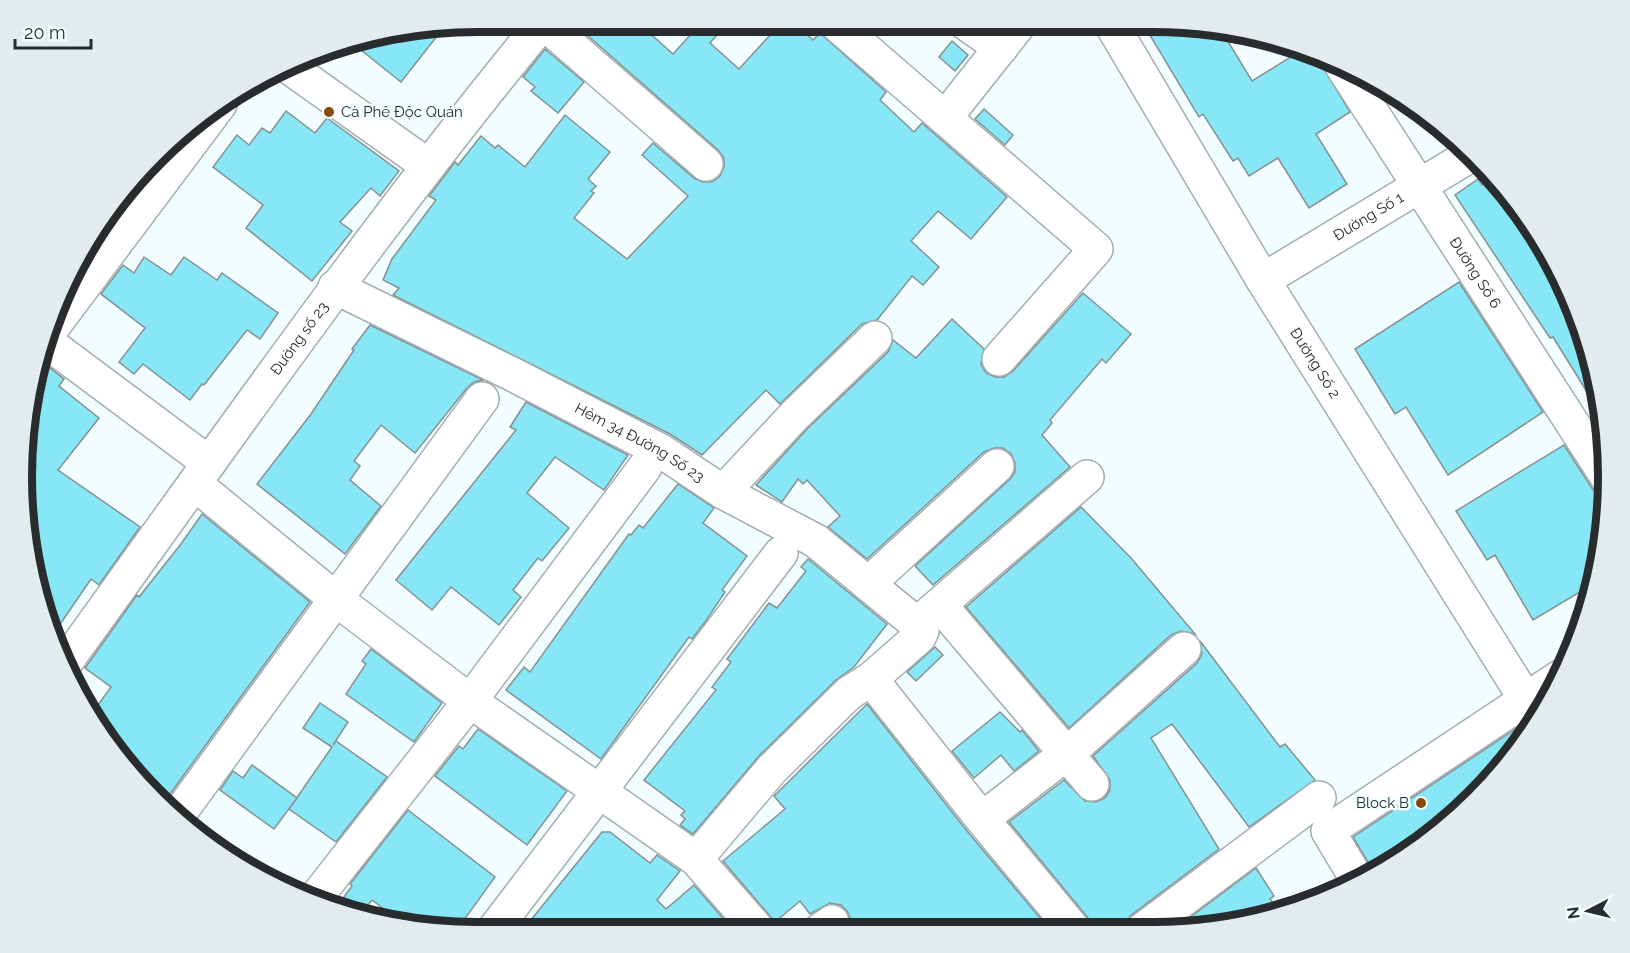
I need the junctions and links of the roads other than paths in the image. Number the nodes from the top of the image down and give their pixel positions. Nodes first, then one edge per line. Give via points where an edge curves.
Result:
1 (529, 32) edge
2 (545, 32) edge
3 (847, 32) edge
4 (978, 32) edge
5 (1013, 32) edge
6 (1116, 32) edge
7 (1001, 48) junction
8 (294, 71) edge
9 (1349, 76) edge
10 (945, 118) junction
11 (195, 132) edge
12 (1465, 159) edge
13 (706, 164) dead end
14 (427, 165) junction
15 (1420, 188) junction
16 (140, 194) edge
17 (1263, 280) junction
18 (335, 287) junction
19 (63, 311) edge
20 (876, 338) dead end
21 (51, 346) edge
22 (999, 359) dead end
23 (482, 399) dead end
24 (1598, 463) edge
25 (645, 466) dead end
26 (997, 466) dead end
27 (202, 473) junction
28 (1087, 477) dead end
29 (723, 492) junction
30 (781, 554) dead end
31 (868, 584) junction
32 (337, 600) junction
33 (926, 620) junction
34 (1184, 649) dead end
35 (70, 657) edge
36 (871, 679) junction
37 (470, 701) junction
38 (1532, 709) edge
39 (1065, 754) junction
40 (1092, 784) dead end
41 (600, 792) junction
42 (1319, 798) dead end
43 (182, 810) edge
44 (982, 819) junction
45 (696, 859) junction
46 (1354, 874) edge
47 (319, 893) edge
48 (500, 922) edge
49 (751, 922) edge
50 (1068, 922) edge
51 (1153, 922) edge

1 - 14 street, Đường số 23
2 - 13 street
3 - 10 street
4 - 7 street
5 - 7 street
6 - 17 street, Đường Số 2
7 - 10 street
8 - 14 street
9 - 15 street, Đường Số 6
10 - 22 street via 1096,249
11 - 16 street
12 - 15 street, Đường Số 1
14 - 18 street, Đường số 23
15 - 17 street, Đường Số 1
15 - 24 street, Đường Số 6
16 - 19 street
17 - 38 street, Đường Số 2
18 - 27 street, Đường số 23
18 - 29 street, Hẻm 34 Đường Số 23 via 650,446
20 - 29 street via 795,415
21 - 27 street
23 - 32 street
25 - 37 street
26 - 31 street
27 - 32 street
27 - 35 street, Đường số 23
28 - 33 street
29 - 31 street, Hẻm 34 Đường Số 23 via 816,541
30 - 41 street
31 - 33 street, Hẻm 34 Đường Số 23
32 - 37 street
32 - 43 street
33 - 36 street via 920,637
33 - 39 street, Hẻm 34 Đường Số 23
34 - 39 street
36 - 44 street
36 - 45 street via 849,693 772,769
37 - 41 street
37 - 47 street
38 - 46 street via 1328,831
39 - 40 street, Hẻm 34 Đường Số 23
39 - 44 street
41 - 45 street
41 - 48 street
42 - 51 street
44 - 50 street
45 - 49 street

